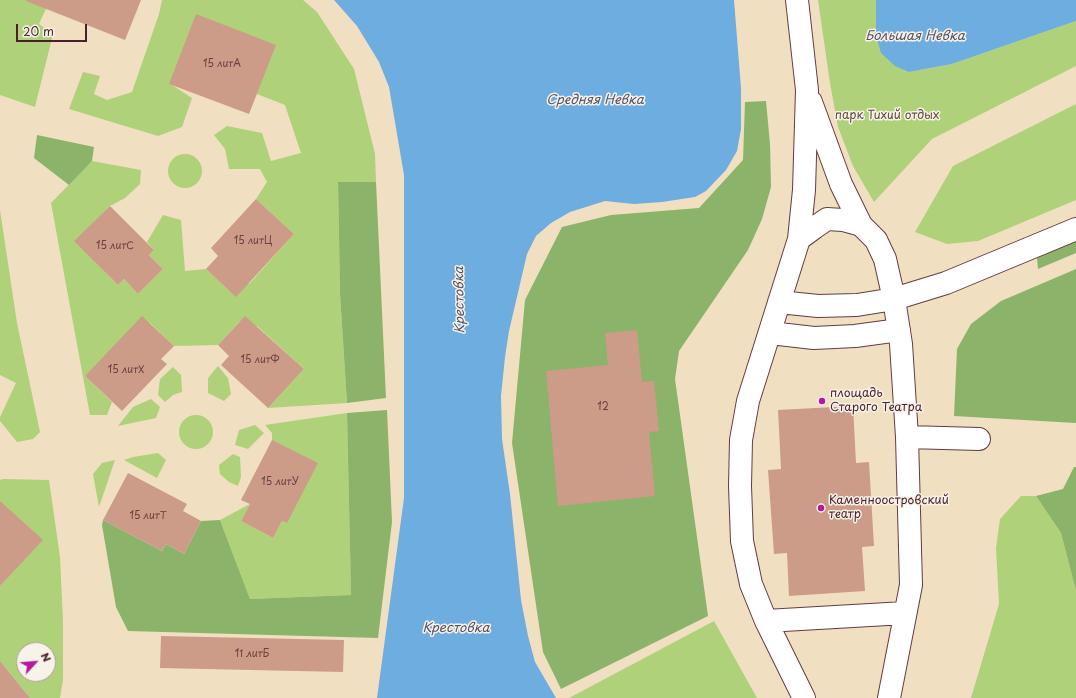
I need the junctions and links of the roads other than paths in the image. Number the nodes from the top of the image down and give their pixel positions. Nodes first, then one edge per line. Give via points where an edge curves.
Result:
1 (797, 0) edge
2 (807, 90) junction
3 (861, 225) junction
4 (1076, 229) edge
5 (799, 239) junction
6 (894, 299) junction
7 (779, 302) junction
8 (899, 330) junction
9 (770, 332) junction
10 (907, 437) junction
11 (979, 439) dead end
12 (905, 613) junction
13 (766, 621) junction
14 (804, 698) edge
15 (889, 698) edge

1 - 2 street
2 - 3 street via 841,184
2 - 5 street via 804,190
3 - 5 street via 827,219
3 - 6 street via 876,240 885,259
4 - 6 street via 946,283
5 - 7 street
6 - 7 street via 857,305 818,306
6 - 8 street
7 - 9 street
8 - 9 street via 814,338
8 - 10 street
9 - 13 street via 748,401 741,440 740,486 744,548 751,584
10 - 11 street
10 - 12 street via 911,585
12 - 13 street
12 - 15 street
13 - 14 street

